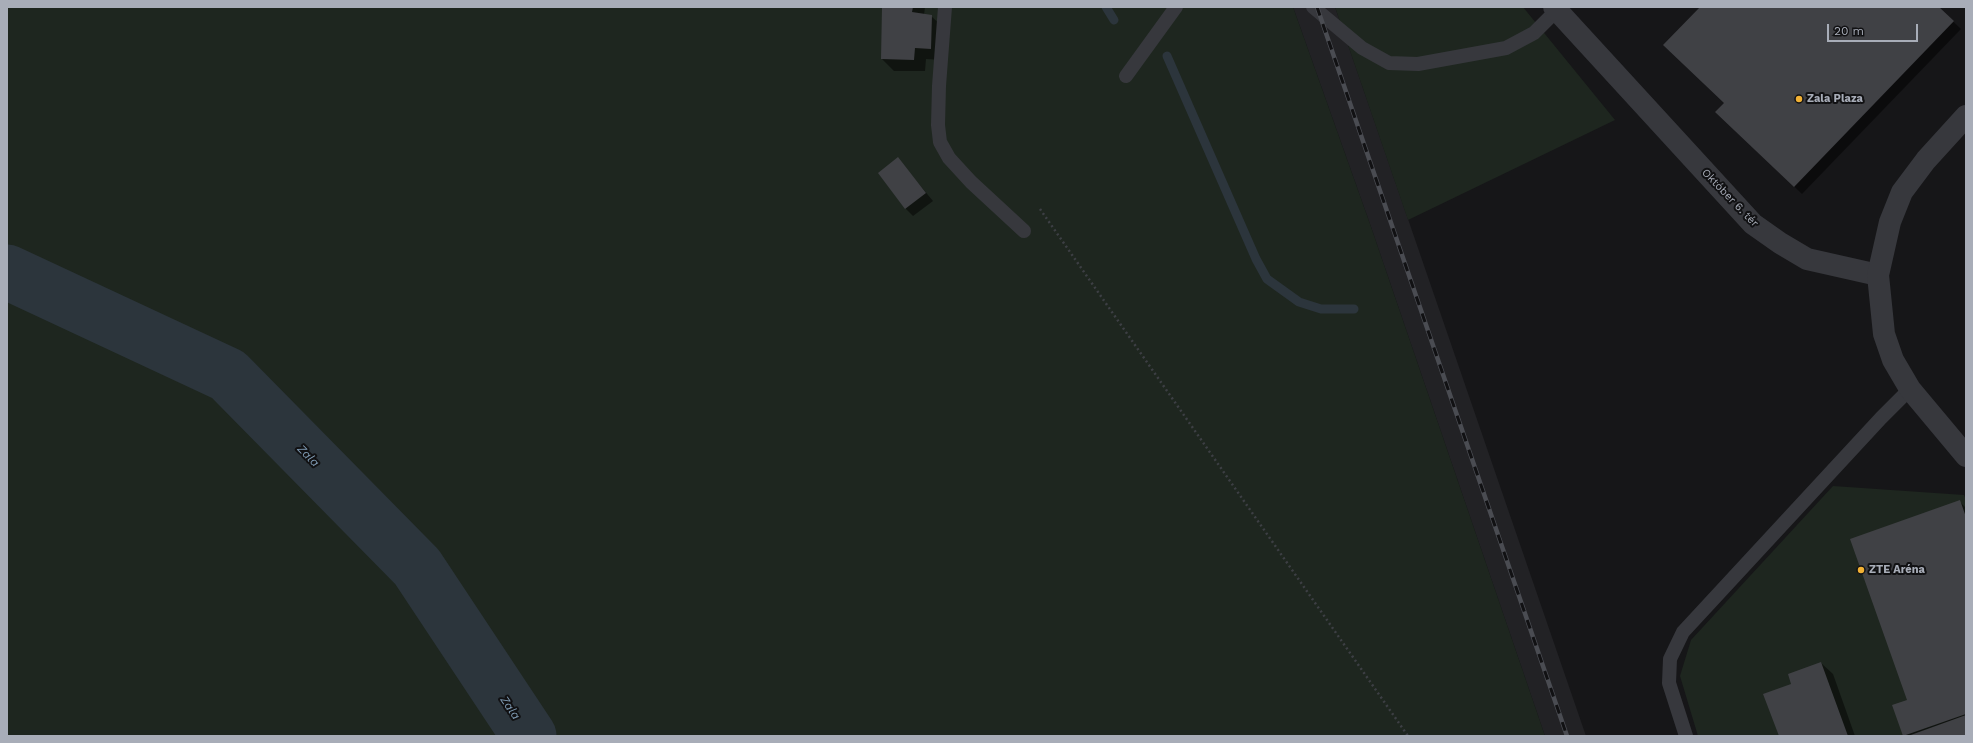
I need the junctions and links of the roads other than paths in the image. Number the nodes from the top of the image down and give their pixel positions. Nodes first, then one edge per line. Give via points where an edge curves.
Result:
1 (946, 7) edge
2 (1176, 7) edge
3 (1313, 7) edge
4 (1556, 9) edge
5 (1126, 76) dead end
6 (1966, 116) edge
7 (1024, 231) dead end
8 (1878, 275) junction
9 (1910, 389) junction
10 (1966, 456) edge
11 (1686, 736) edge

1 - 7 lane via 939,86 940,142 949,158
2 - 5 lane
3 - 4 lane via 1362,48 1390,63 1418,64 1506,48 1534,33
4 - 8 street, Október 6. tér via 1752,224 1780,244 1806,258
6 - 8 street via 1926,160 1902,192 1890,222
8 - 9 street via 1884,334 1893,360
9 - 10 street
9 - 11 lane via 1683,632 1670,659 1669,683

